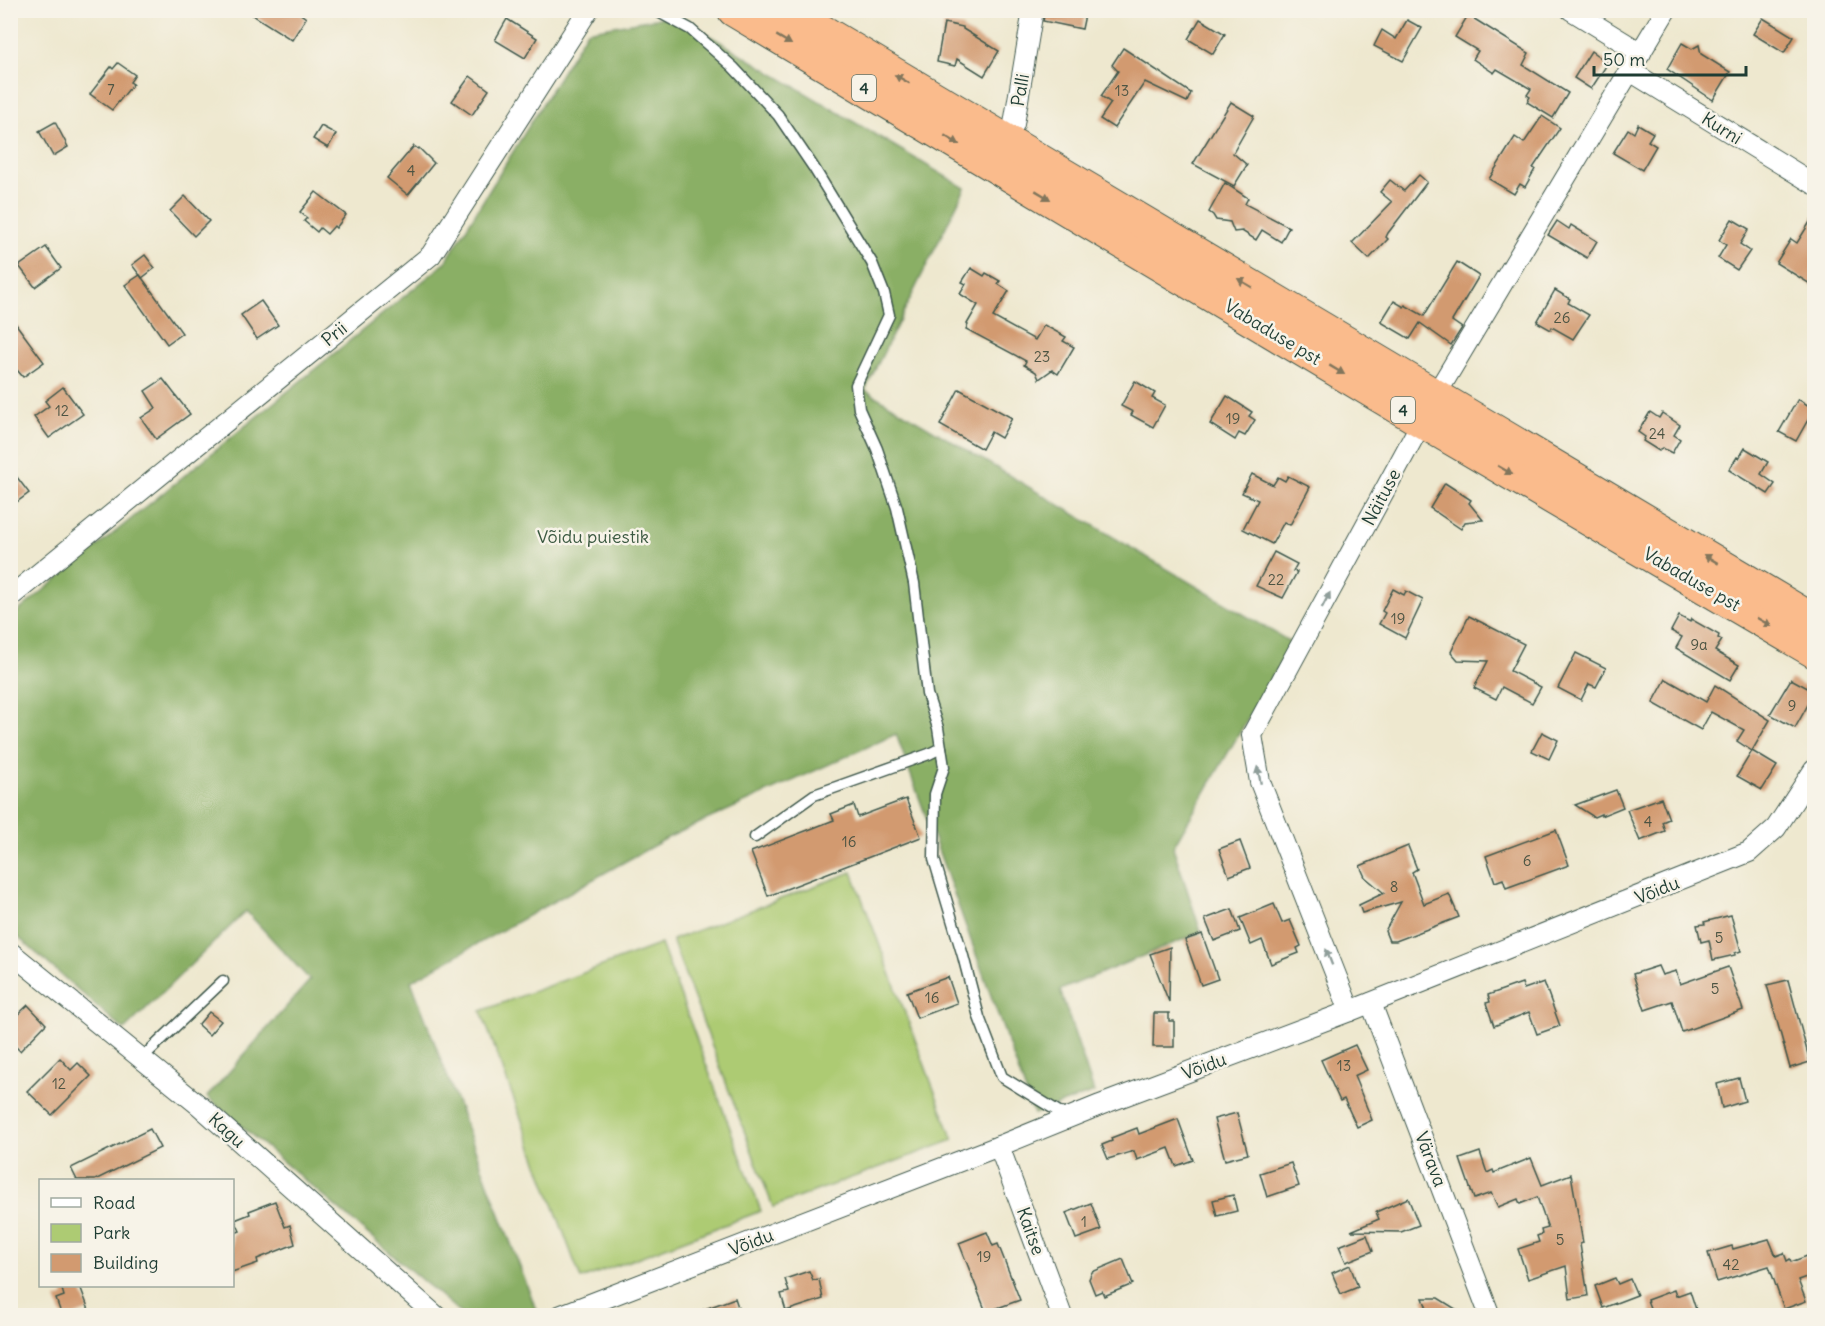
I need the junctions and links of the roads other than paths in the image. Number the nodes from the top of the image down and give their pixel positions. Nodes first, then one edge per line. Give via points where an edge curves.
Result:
1 (588, 10) edge
2 (655, 10) edge
3 (734, 10) edge
4 (786, 10) edge
5 (1033, 10) edge
6 (1571, 10) edge
7 (1666, 10) edge
8 (1641, 52) junction
9 (1630, 71) junction
10 (1000, 152) junction
11 (1815, 184) edge
12 (1429, 408) junction
13 (10, 597) edge
14 (1815, 621) edge
15 (1815, 651) edge
16 (941, 748) junction
17 (1815, 770) edge
18 (755, 837) dead end
19 (11, 954) edge
20 (222, 981) dead end
21 (1371, 1003) junction
22 (1350, 1011) junction
23 (142, 1058) junction
24 (1069, 1118) junction
25 (999, 1146) junction
26 (436, 1316) edge
27 (559, 1316) edge
28 (1062, 1316) edge
29 (1490, 1316) edge

1 - 13 street, Prii via 431,255
2 - 16 lane via 690,28 778,116 872,263 884,293 889,315 856,385 859,409 897,508 914,583 927,694
3 -> 10 highway, Vabaduse pst / 4
10 -> 4 highway, Vabaduse pst / 4
5 - 10 street, Palli via 1014,124
6 - 8 street
7 - 8 street, Näituse
8 - 9 street, Näituse
9 - 11 street, Kurni
9 - 12 street, Näituse
10 - 12 highway, Vabaduse pst / 4 via 1045,165
14 -> 12 highway, Vabaduse pst / 4
12 -> 15 highway, Vabaduse pst / 4
22 -> 12 street, Näituse via 1260,782 1252,735
16 - 18 lane via 814,795
16 - 24 lane via 944,767 935,794 934,859 979,1017 1002,1077
17 - 21 street, Võidu via 1776,828 1749,852
19 - 23 street, Kagu
20 - 23 lane
21 - 22 street, Võidu
21 - 29 street, Värava
22 - 24 street, Võidu
23 - 26 street, Kagu
24 - 25 street, Võidu
25 - 27 street, Võidu
25 - 28 street, Kaitse

